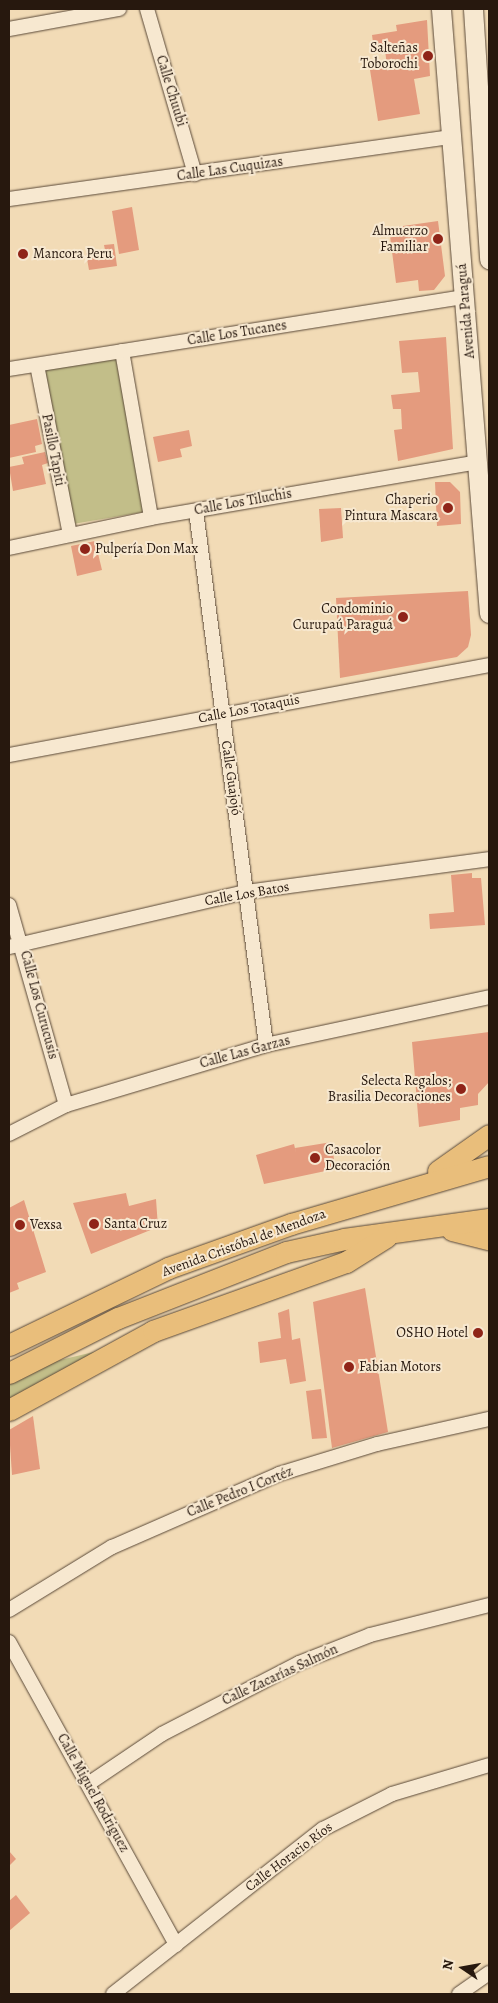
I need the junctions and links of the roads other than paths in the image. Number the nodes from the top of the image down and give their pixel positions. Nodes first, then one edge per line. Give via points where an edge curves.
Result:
1 (119, 9) edge
2 (146, 9) edge
3 (441, 9) edge
4 (474, 9) edge
5 (9, 29) edge
6 (452, 137) junction
7 (196, 174) junction
8 (9, 200) edge
9 (489, 257) edge
10 (465, 297) junction
11 (122, 351) junction
12 (36, 365) junction
13 (9, 369) edge
14 (478, 462) junction
15 (196, 511) junction
16 (151, 518) junction
17 (70, 535) junction
18 (9, 548) edge
19 (489, 613) edge
20 (489, 665) edge
21 (222, 714) junction
22 (9, 755) edge
23 (489, 859) edge
24 (246, 892) junction
25 (9, 905) edge
26 (15, 944) edge
27 (489, 997) edge
28 (266, 1045) junction
29 (66, 1105) junction
30 (9, 1134) edge
31 (489, 1136) edge
32 (489, 1166) edge
33 (402, 1190) junction
34 (489, 1219) edge
35 (445, 1228) junction
36 (388, 1236) junction
37 (489, 1239) edge
38 (153, 1331) junction
39 (9, 1345) edge
40 (62, 1345) junction
41 (9, 1373) edge
42 (9, 1410) edge
43 (489, 1419) edge
44 (489, 1605) edge
45 (9, 1610) edge
46 (9, 1642) edge
47 (489, 1765) edge
48 (88, 1784) junction
49 (176, 1945) junction
50 (489, 1973) edge
51 (113, 1994) edge
52 (459, 1994) edge

1 - 5 street
2 - 7 street, Calle Chuubi
3 - 6 main road, Avenida Paraguá
4 - 9 main road, Avenida Paraguá
6 - 7 street, Calle Las Cuquizas
6 - 10 main road, Avenida Paraguá
7 - 8 street, Calle Las Cuquizas
10 - 11 street, Calle Los Tucanes
10 - 14 main road, Avenida Paraguá
11 - 12 street, Calle Los Tucanes
11 - 16 street
12 - 13 street, Calle Los Tucanes
12 - 17 street, Pasillo Tapiti
14 - 15 street, Calle Los Tiluchis
14 - 19 main road, Avenida Paraguá
15 - 16 street, Calle Los Tiluchis
15 - 21 street, Calle Guajojó
16 - 17 street, Calle Los Tiluchis
17 - 18 street, Calle Los Tiluchis
20 - 21 street, Calle Los Totaquis
21 - 22 street, Calle Los Totaquis
21 - 24 street, Calle Guajojó
23 - 24 street, Calle Los Batos
24 - 26 street, Calle Los Batos
24 - 28 street, Calle Guajojó
25 - 26 street, Calle Los Curucusis
26 - 29 street, Calle Los Curucusis
27 - 28 street, Calle Las Garzas
28 - 29 street, Calle Las Garzas
29 - 30 street, Calle Las Garzas
31 - 33 main road via 459,1160
32 - 33 main road, Avenida Cristóbal de Mendoza
33 - 39 main road, Avenida Cristóbal de Mendoza via 168,1268
34 - 35 main road, Avenida Cristóbal de Mendoza
35 - 36 main road, Avenida Cristóbal de Mendoza
35 - 37 main road
36 - 38 main road, Avenida Cristóbal de Mendoza via 338,1265
36 - 40 main road, Avenida Cristóbal de Mendoza via 344,1239 286,1252 118,1318
38 - 40 main road
38 - 42 main road, Avenida Cristóbal de Mendoza
40 - 41 main road, Avenida Cristóbal de Mendoza
43 - 45 street, Calle Pedro I Cortéz via 377,1444 279,1474 112,1547
44 - 48 street, Calle Zacarías Salmón via 370,1635 299,1663 162,1734
46 - 48 street, Calle Miguel Rodriguez
47 - 49 street, Calle Horacio Ríos via 392,1794 339,1819
48 - 49 street, Calle Miguel Rodriguez
49 - 51 street, Calle Horacio Ríos
50 - 52 street

